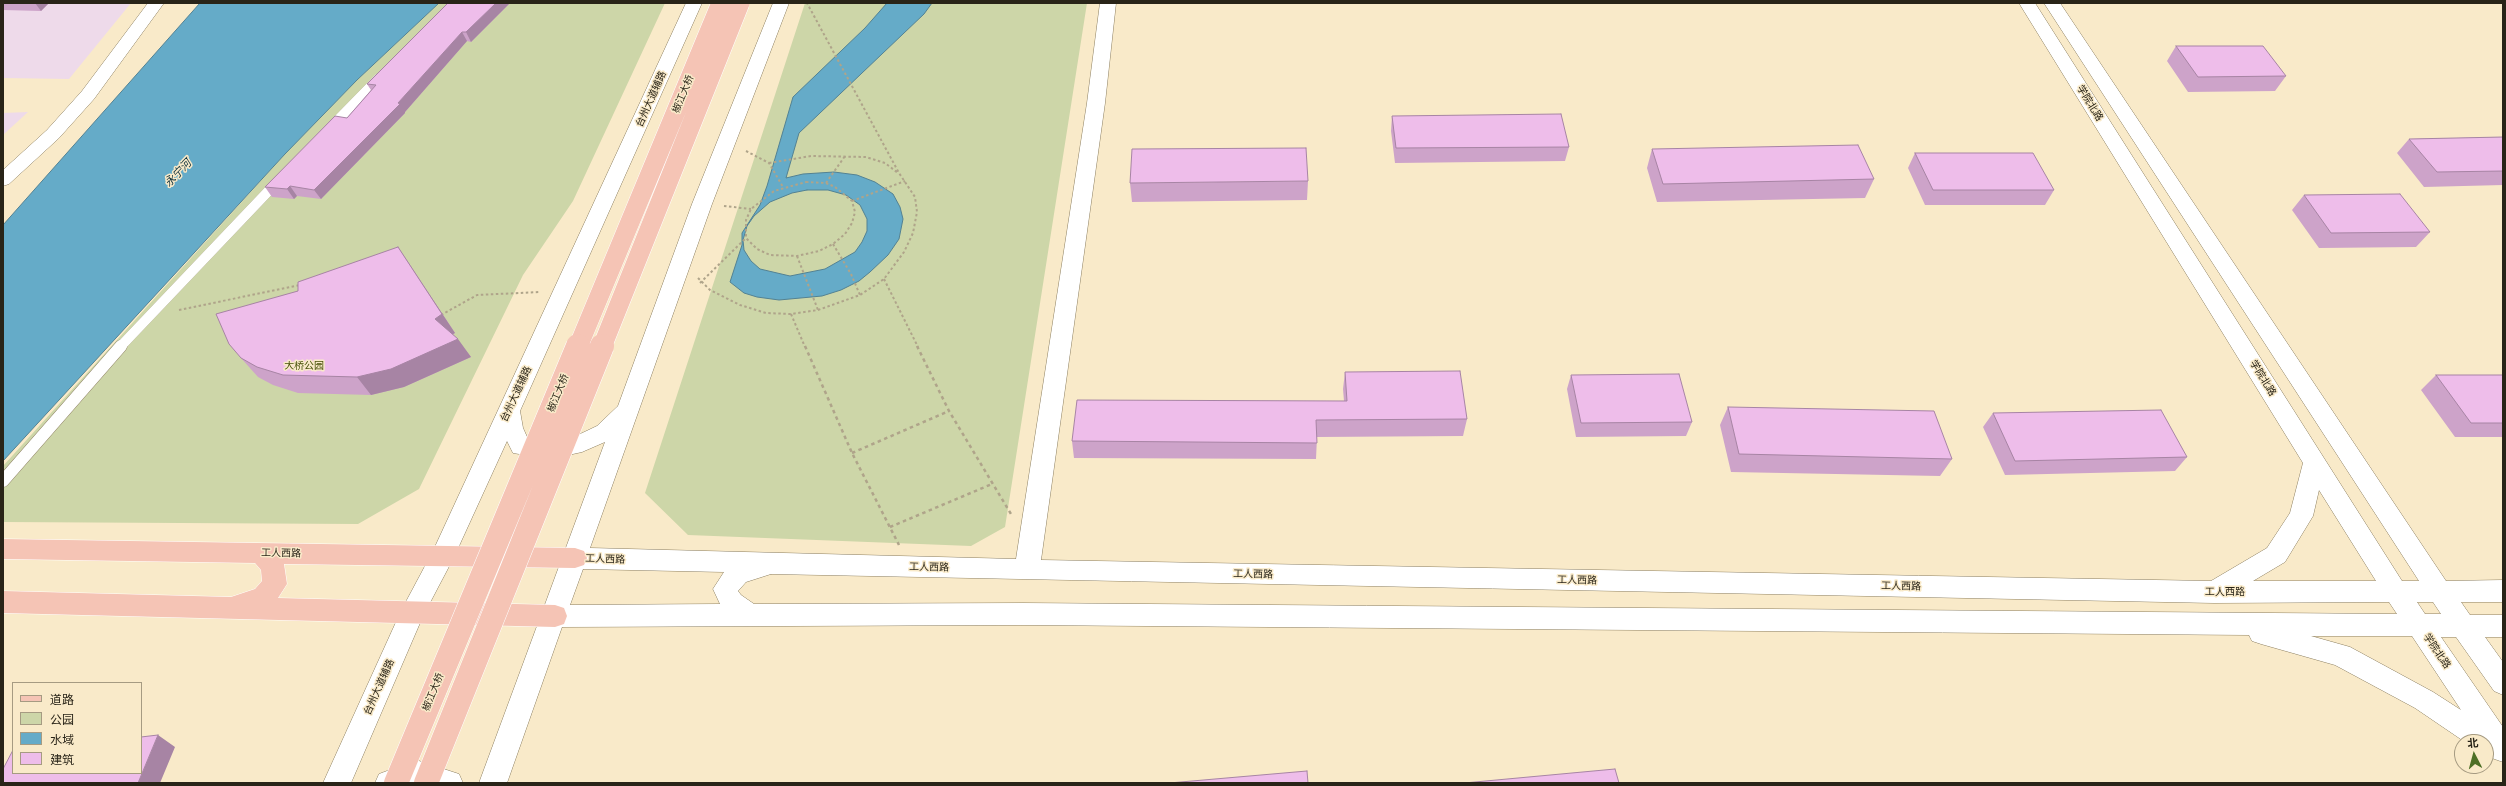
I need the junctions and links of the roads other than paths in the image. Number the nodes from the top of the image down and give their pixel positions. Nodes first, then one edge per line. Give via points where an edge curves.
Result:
1 (156, 3) edge
2 (721, 3) edge
3 (740, 3) edge
4 (1108, 3) edge
5 (2027, 3) edge
6 (2052, 3) edge
7 (694, 4) edge
8 (780, 5) edge
9 (386, 70) edge
10 (326, 132) edge
11 (287, 172) edge
12 (3, 180) edge
13 (509, 409) junction
14 (627, 409) junction
15 (2316, 461) junction
16 (3, 481) edge
17 (3, 549) edge
18 (260, 552) junction
19 (442, 557) junction
20 (575, 558) junction
21 (769, 563) junction
22 (1027, 570) junction
23 (2439, 591) junction
24 (2503, 591) edge
25 (2214, 592) junction
26 (2396, 592) junction
27 (3, 602) edge
28 (232, 608) junction
29 (413, 611) junction
30 (750, 615) junction
31 (555, 616) junction
32 (2232, 625) junction
33 (2420, 626) junction
34 (2462, 626) junction
35 (2503, 626) edge
36 (2503, 683) edge
37 (2503, 750) edge
38 (337, 783) edge
39 (388, 783) edge
40 (396, 783) edge
41 (426, 783) edge
42 (450, 783) edge
43 (493, 783) edge

1 - 12 street via 88,95 53,134
2 - 40 main road, 椒江大桥, bridge
3 - 41 main road, 椒江大桥, bridge
4 - 22 main road via 1096,103
5 - 15 main road, 学院北路
6 - 23 main road
7 - 13 main road, 台州大道辅路
8 - 14 main road via 726,140
9 - 10 lane
11 - 16 lane via 145,318
13 - 14 main road via 512,428 521,447 550,450 582,443 605,432
13 - 19 main road, 台州大道辅路
14 - 20 main road
15 - 25 main road via 2301,516 2276,555
15 - 26 main road, 学院北路
17 - 18 main road, 工人西路
18 - 19 main road, 工人西路
18 - 28 main road via 273,566 275,584 263,597
19 - 20 main road, 工人西路
19 - 29 main road, 台州大道辅路
20 - 21 main road, 工人西路
20 - 31 main road
21 - 22 main road, 工人西路
21 - 30 main road via 738,574 725,589 732,603
22 - 25 main road, 工人西路
23 - 24 main road, 工人西路
23 - 26 main road, 工人西路
23 - 34 main road
25 - 26 main road, 工人西路
26 - 33 main road, 学院北路
27 - 28 main road
28 - 29 main road
29 - 31 main road
29 - 38 main road, 台州大道辅路
30 - 31 main road
30 - 32 main road via 1038,614
31 - 43 main road
32 - 33 main road
32 - 37 main road via 2341,655 2424,700
33 - 34 main road
33 - 37 main road, 学院北路
34 - 35 main road
34 - 36 main road
39 - 42 main road via 416,773

